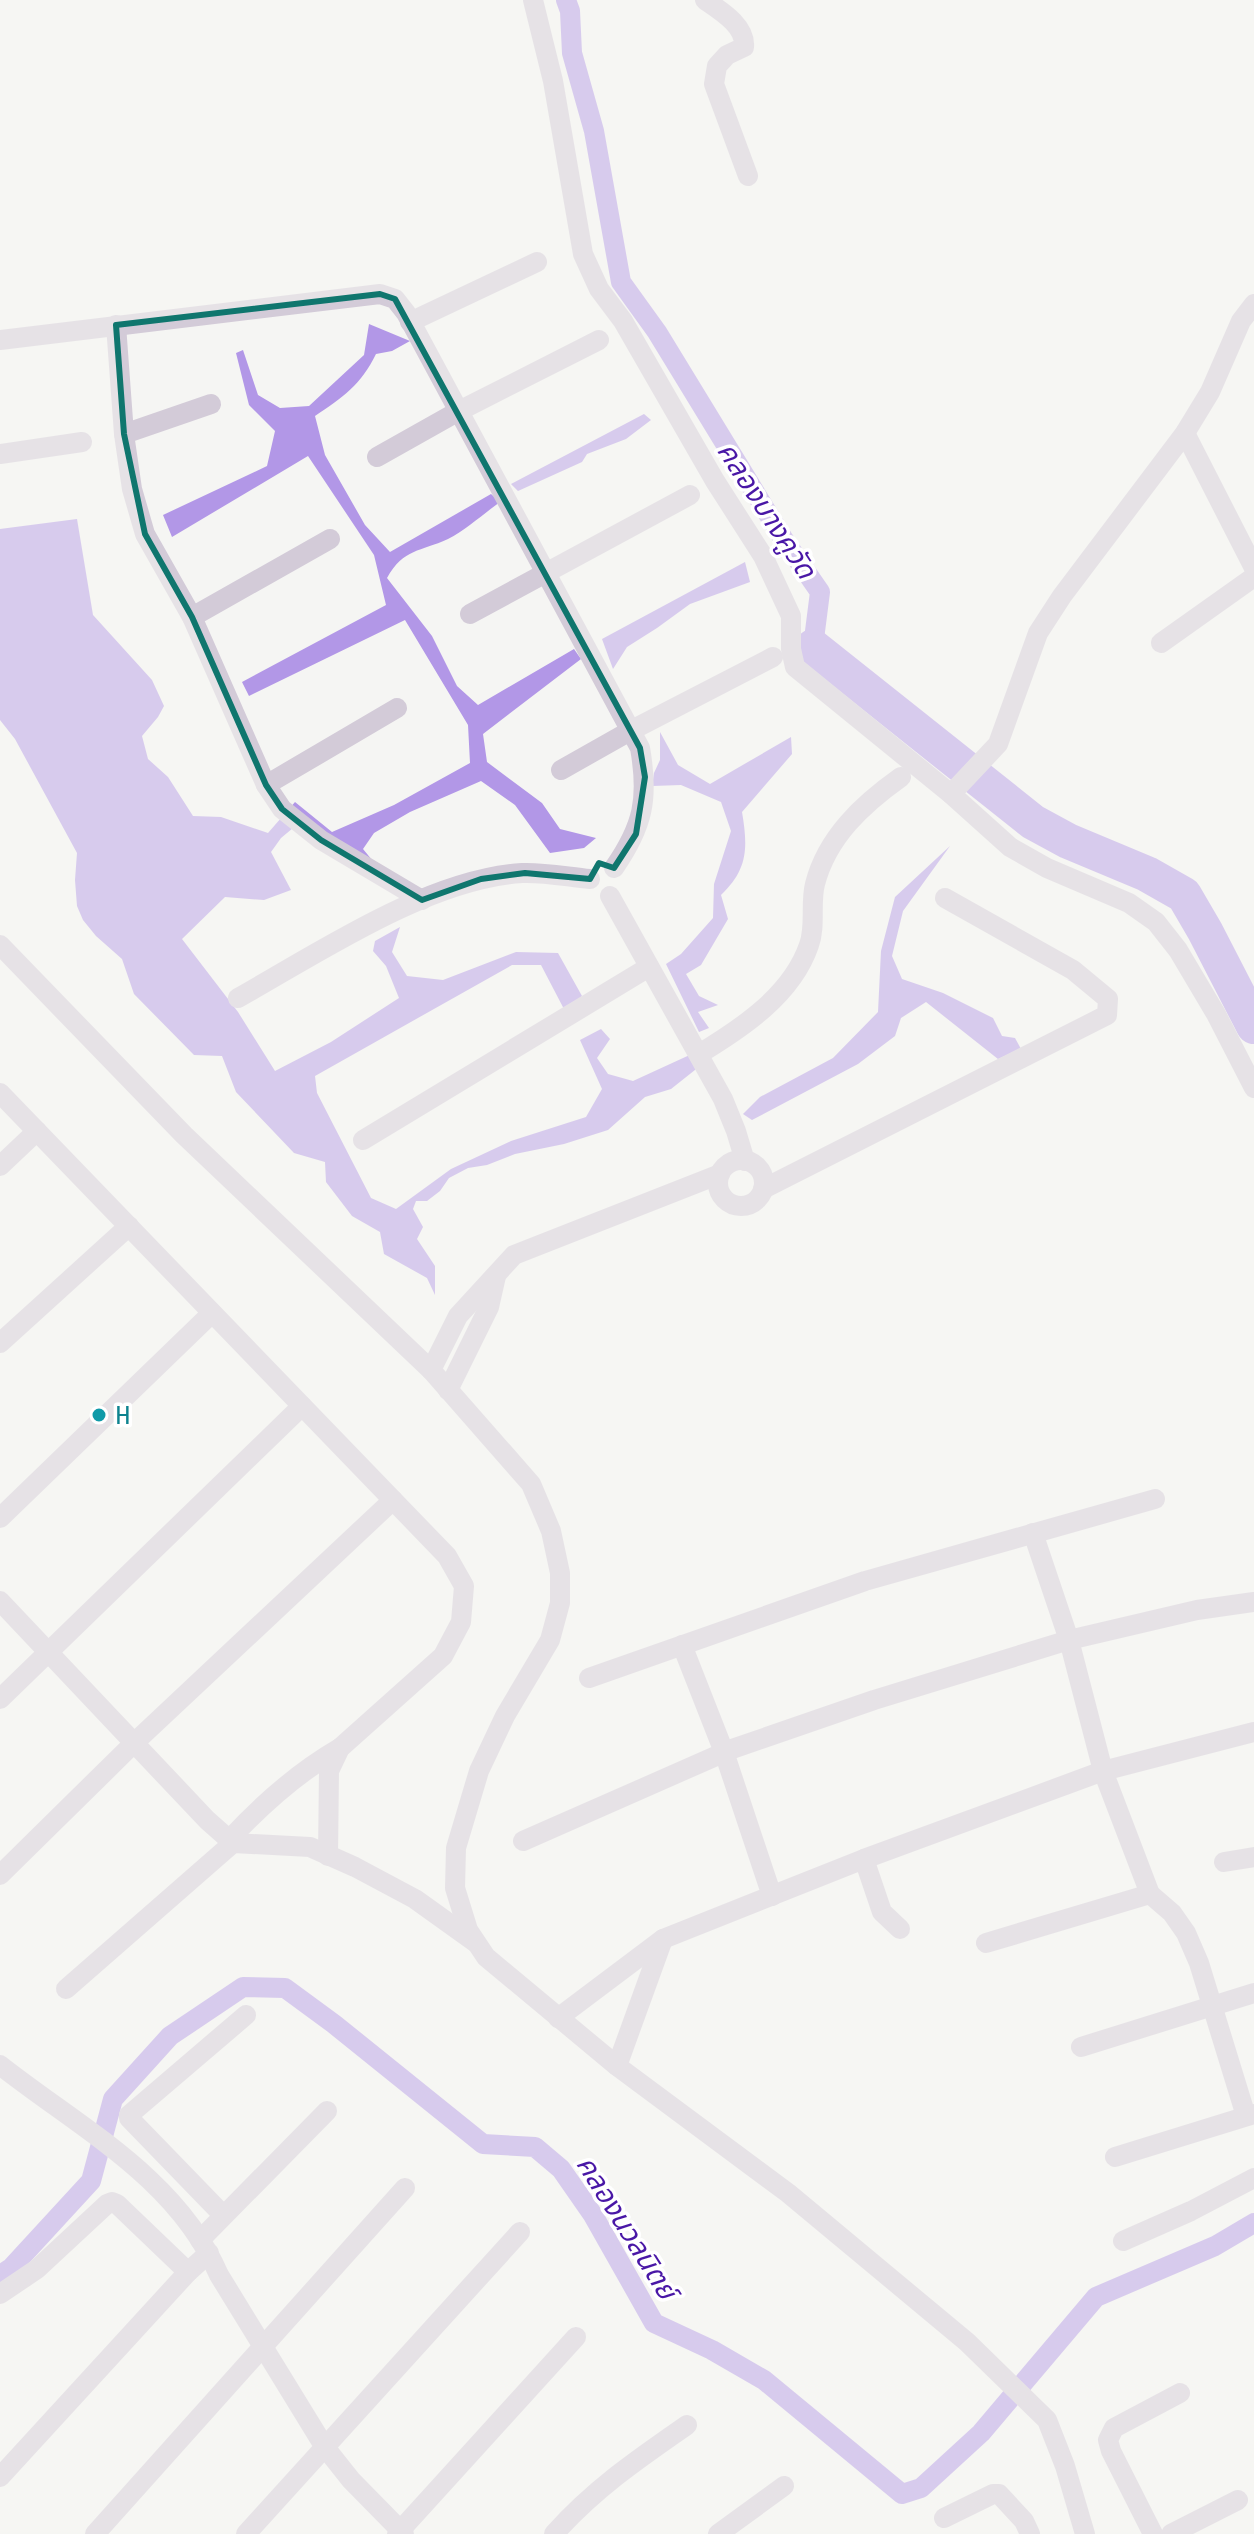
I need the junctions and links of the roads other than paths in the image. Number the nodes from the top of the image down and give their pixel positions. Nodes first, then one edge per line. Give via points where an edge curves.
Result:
1 (533, 0) edge
2 (705, 0) edge
3 (748, 176) dead end
4 (537, 262) dead end
5 (1254, 304) edge
6 (410, 322) junction
7 (116, 325) junction
8 (0, 340) edge
9 (599, 340) dead end
10 (211, 404) dead end
11 (457, 412) junction
12 (1185, 433) junction
13 (124, 434) junction
14 (82, 442) dead end
15 (0, 454) edge
16 (377, 457) dead end
17 (690, 495) dead end
18 (330, 539) dead end
19 (1254, 568) edge
20 (547, 572) junction
21 (1254, 577) edge
22 (470, 614) dead end
23 (192, 617) junction
24 (1161, 643) dead end
25 (773, 657) dead end
26 (397, 708) dead end
27 (630, 731) junction
28 (561, 770) dead end
29 (901, 777) dead end
30 (266, 785) junction
31 (956, 789) junction
32 (614, 868) junction
33 (590, 879) junction
34 (610, 896) junction
35 (945, 898) dead end
36 (422, 900) junction
37 (0, 945) edge
38 (649, 967) junction
39 (238, 998) dead end
40 (711, 1047) junction
41 (1254, 1088) edge
42 (0, 1093) edge
43 (37, 1131) junction
44 (363, 1140) dead end
45 (745, 1161) junction
46 (0, 1166) edge
47 (720, 1174) junction
48 (763, 1189) junction
49 (129, 1226) junction
50 (496, 1276) junction
51 (212, 1313) junction
52 (0, 1343) edge
53 (431, 1370) junction
54 (448, 1390) junction
55 (302, 1406) junction
56 (1155, 1499) dead end
57 (393, 1500) junction
58 (0, 1518) edge
59 (1033, 1533) junction
60 (0, 1601) edge
61 (1254, 1602) edge
62 (1069, 1640) junction
63 (682, 1645) junction
64 (48, 1651) junction
65 (589, 1678) dead end
66 (0, 1699) edge
67 (1254, 1732) edge
68 (134, 1743) junction
69 (340, 1748) junction
70 (724, 1752) junction
71 (1103, 1771) junction
72 (231, 1841) junction
73 (523, 1841) dead end
74 (328, 1856) junction
75 (1254, 1857) edge
76 (864, 1859) junction
77 (1224, 1862) dead end
78 (0, 1875) edge
79 (1150, 1894) junction
80 (772, 1896) junction
81 (900, 1929) dead end
82 (663, 1939) junction
83 (986, 1943) dead end
84 (477, 1944) junction
85 (66, 1989) dead end
86 (1254, 1993) edge
87 (1211, 2005) junction
88 (246, 2015) dead end
89 (558, 2018) junction
90 (1081, 2047) dead end
91 (0, 2065) edge
92 (617, 2066) junction
93 (327, 2111) dead end
94 (1250, 2115) edge
95 (1115, 2157) dead end
96 (1254, 2178) edge
97 (405, 2188) dead end
98 (223, 2215) junction
99 (520, 2232) dead end
100 (1123, 2241) dead end
101 (204, 2246) junction
102 (188, 2272) junction
103 (0, 2294) edge
104 (576, 2337) dead end
105 (263, 2348) junction
106 (1180, 2393) dead end
107 (687, 2425) dead end
108 (324, 2446) junction
109 (0, 2477) edge
110 (784, 2486) dead end
111 (1238, 2500) dead end
112 (944, 2518) dead end
113 (401, 2533) edge
114 (95, 2534) edge
115 (246, 2534) edge
116 (554, 2534) edge
117 (718, 2534) edge
118 (1030, 2534) edge
119 (1085, 2534) edge
120 (1153, 2534) edge
121 (1171, 2534) edge

1 - 31 street via 583,254 599,289 763,556 791,616 795,667
2 - 3 street via 737,26 744,39 744,47 717,66 714,84
4 - 6 street
5 - 12 street
6 - 7 street via 401,304 380,294
6 - 11 street
7 - 8 street
7 - 13 street
9 - 11 street
10 - 13 street
11 - 16 street
11 - 20 street
12 - 19 street
12 - 31 street via 1038,633 998,744
13 - 23 street via 145,534
14 - 15 street
17 - 20 street
18 - 23 street
20 - 22 street
20 - 27 street
21 - 24 street
23 - 30 street
25 - 27 street
26 - 30 street
27 - 28 street
27 - 32 street via 640,748 645,777 636,834
29 - 40 street via 869,800 827,852 814,885 810,943 794,975 775,999
30 - 36 street via 282,809 321,840
31 - 41 street via 1010,847 1129,903 1156,922 1216,1014
32 - 33 street via 600,867
32 - 34 street via 620,886
33 - 34 street via 597,894
33 - 36 street via 525,873 481,879
34 - 38 street
35 - 48 street via 1073,970 1108,999 1107,1015
36 - 39 street
37 - 53 street via 184,1135
38 - 40 street
38 - 44 street
40 - 45 street
42 - 43 street
43 - 46 street
43 - 49 street
45 - 47 street via 730,1163
45 - 48 street via 762,1174
47 - 48 street via 719,1189 733,1205 755,1201
47 - 50 street via 514,1255
49 - 51 street
49 - 52 street
50 - 53 street via 458,1316
50 - 54 street via 489,1307
51 - 55 street
51 - 58 street
53 - 54 street
54 - 84 street via 531,1484 551,1531 560,1573 560,1603 550,1640 479,1771 456,1848 455,1888
55 - 57 street
55 - 64 street
56 - 59 street
57 - 68 street
57 - 69 street via 447,1556 464,1586 461,1622 443,1656
59 - 62 street
59 - 63 street via 865,1581
60 - 64 street
61 - 62 street
62 - 70 street
62 - 71 street
63 - 65 street
63 - 70 street
64 - 66 street
64 - 68 street
67 - 71 street
68 - 72 street
68 - 78 street
69 - 72 street via 261,1806
69 - 74 street via 329,1771
70 - 73 street
70 - 80 street
71 - 76 street
71 - 79 street
72 - 74 street via 310,1847
72 - 85 street
74 - 84 street via 415,1899
75 - 77 street
76 - 80 street
76 - 81 street via 882,1912
79 - 83 street
79 - 87 street via 1186,1933
80 - 82 street
82 - 89 street
82 - 92 street
84 - 89 street
86 - 87 street
87 - 90 street
87 - 94 street
88 - 98 street via 129,2115
89 - 92 street
91 - 101 street via 136,2165 167,2195
92 - 119 street via 788,2193 967,2342 1047,2420
93 - 98 street
94 - 95 street
96 - 100 street
97 - 105 street
98 - 101 street
99 - 108 street
101 - 102 street
101 - 105 street
102 - 103 street via 112,2202 37,2269
102 - 109 street
104 - 113 street
105 - 108 street
105 - 114 street
106 - 120 street via 1114,2428 1108,2440
107 - 116 street via 613,2476
108 - 113 street
108 - 115 street
110 - 117 street
111 - 121 street
112 - 118 street via 999,2494

